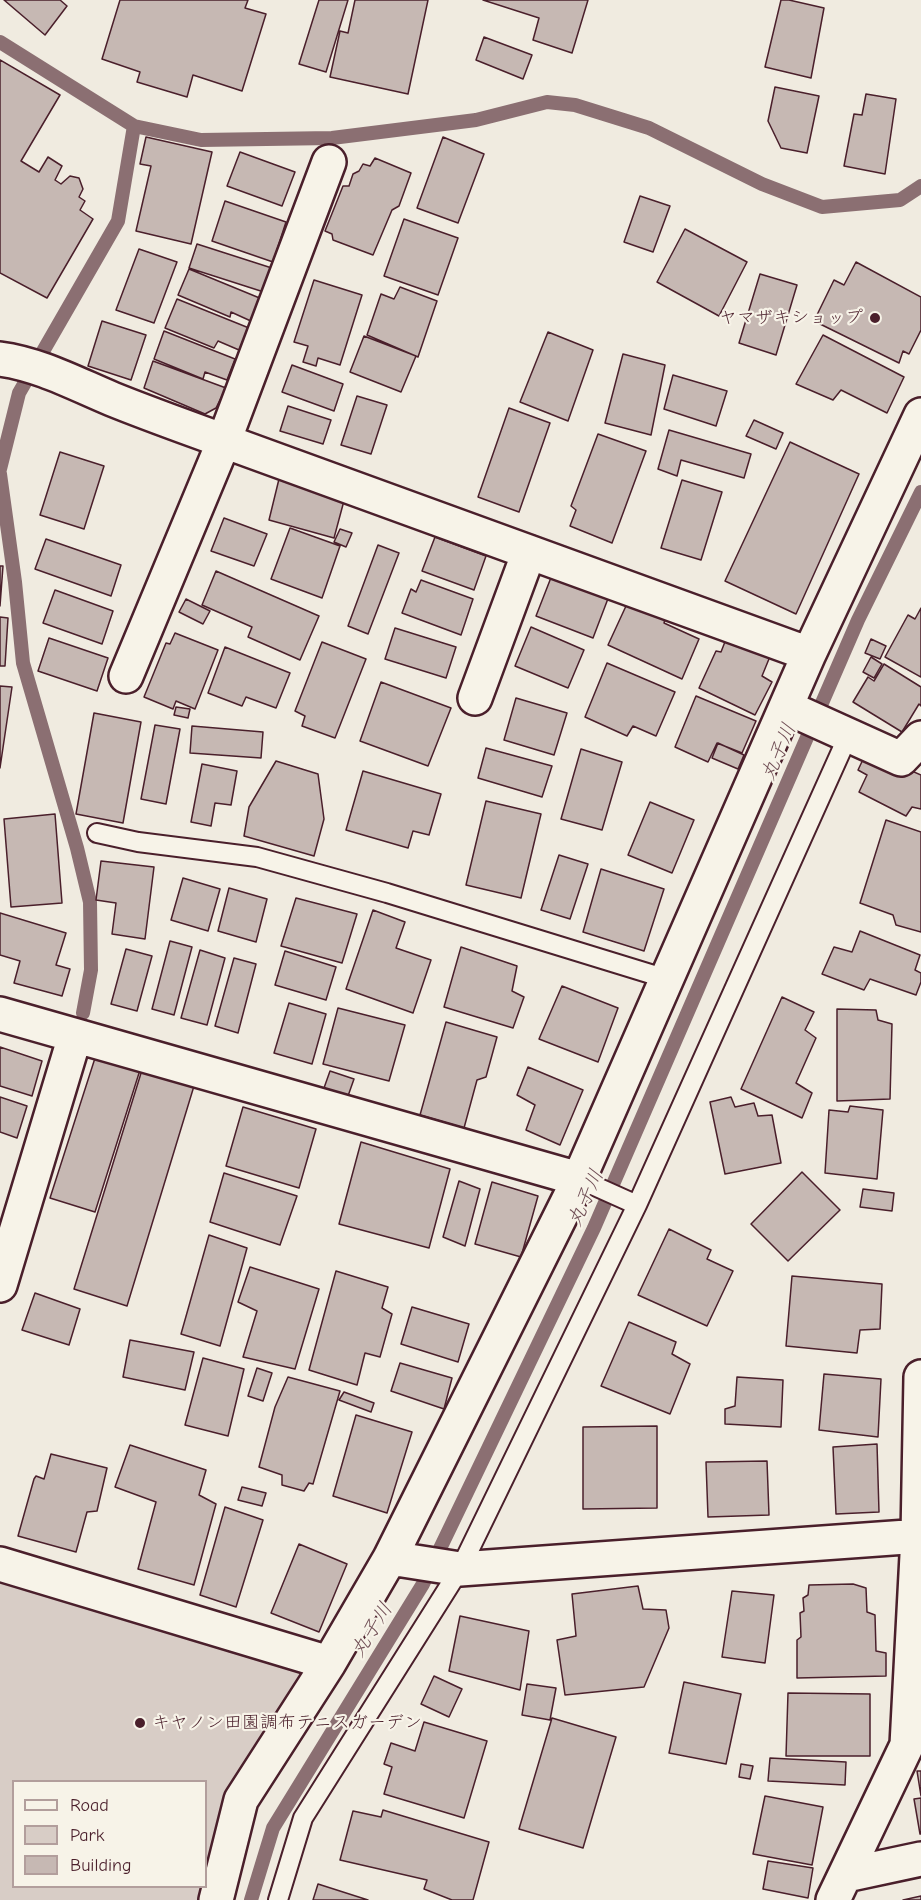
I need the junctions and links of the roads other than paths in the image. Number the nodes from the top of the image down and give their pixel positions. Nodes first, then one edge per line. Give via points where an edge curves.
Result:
1 (329, 162) dead end
2 (6, 360) edge
3 (921, 415) edge
4 (224, 441) junction
5 (529, 552) junction
6 (809, 654) junction
7 (126, 676) dead end
8 (475, 698) dead end
9 (786, 707) junction
10 (843, 733) junction
11 (921, 738) edge
12 (97, 833) dead end
13 (667, 979) junction
14 (0, 1014) edge
15 (75, 1036) junction
16 (585, 1181) junction
17 (633, 1203) junction
18 (0, 1285) edge
19 (921, 1377) edge
20 (919, 1536) edge
21 (396, 1558) junction
22 (0, 1564) edge
23 (455, 1568) junction
24 (329, 1663) junction
25 (921, 1858) edge
26 (840, 1887) edge
27 (216, 1900) edge
28 (278, 1900) edge

1 - 4 street
2 - 4 street
3 - 6 street
4 - 5 street
4 - 7 street
5 - 6 street
5 - 8 street
6 - 9 street
9 - 10 street
9 - 13 street
10 - 11 street via 901,759
10 - 17 lane
12 - 13 lane via 257,857
13 - 16 street
14 - 15 street
15 - 16 street
15 - 18 street
16 - 17 lane
16 - 21 street
17 - 23 lane
19 - 20 street
20 - 23 street
20 - 26 street via 907,1745
21 - 23 street
21 - 24 street
22 - 24 street
23 - 28 lane via 303,1818
24 - 27 street via 241,1800
25 - 26 street

